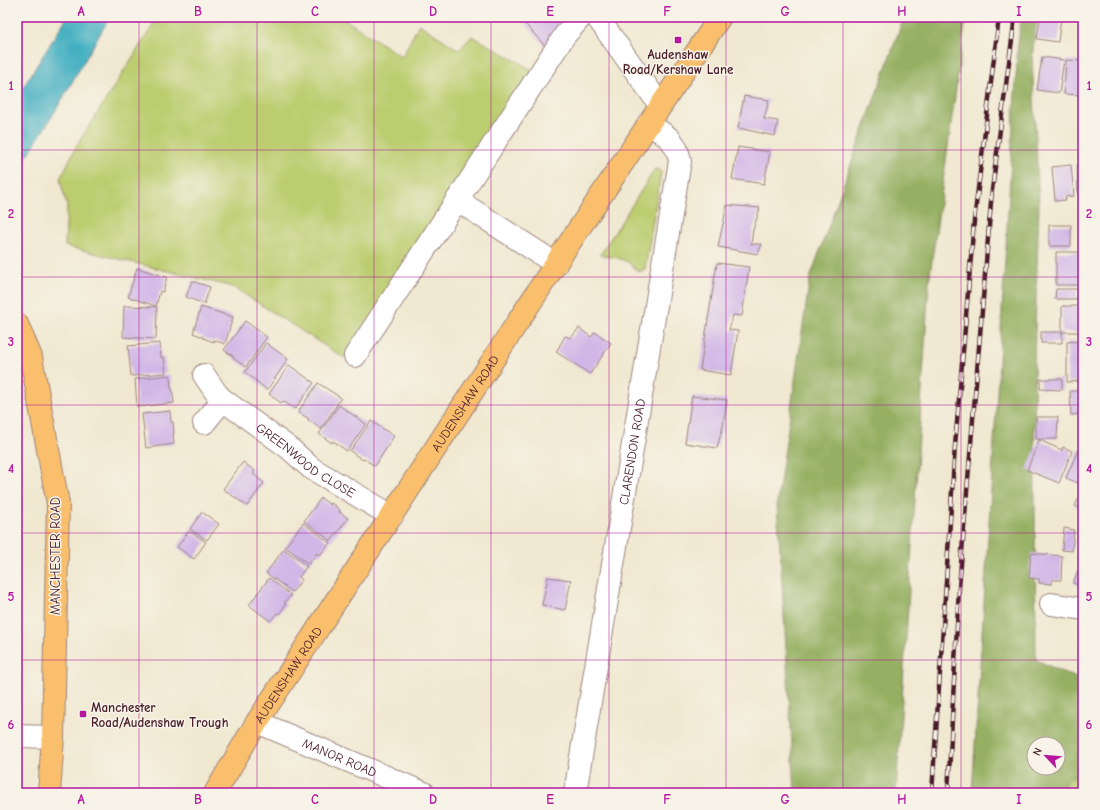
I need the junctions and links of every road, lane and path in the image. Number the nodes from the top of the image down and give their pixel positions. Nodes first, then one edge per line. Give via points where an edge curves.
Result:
1 (581, 17) edge
2 (597, 17) edge
3 (720, 17) edge
4 (660, 105) junction
5 (648, 124) junction
6 (457, 200) junction
7 (556, 264) junction
8 (17, 324) edge
9 (355, 356) dead end
10 (204, 375) dead end
11 (223, 400) junction
12 (204, 423) dead end
13 (392, 516) junction
14 (1051, 604) dead end
15 (1083, 609) edge
16 (257, 722) junction
17 (17, 736) edge
18 (53, 737) junction
19 (49, 793) edge
20 (215, 793) edge
21 (424, 793) edge
22 (575, 793) edge

1 - 6 street via 565,35
2 - 4 street
3 - 4 main road, AUDENSHAW ROAD
4 - 5 main road, AUDENSHAW ROAD
5 - 7 main road, AUDENSHAW ROAD
5 - 22 street, CLARENDON ROAD via 674,143 680,161
6 - 7 street
6 - 9 street
7 - 13 main road, AUDENSHAW ROAD
8 - 18 main road, MANCHESTER ROAD via 31,357 58,504
10 - 11 street, GREENWOOD CLOSE
11 - 12 street
11 - 13 street, GREENWOOD CLOSE via 279,440 311,468
13 - 16 main road, AUDENSHAW ROAD
14 - 15 street
16 - 20 main road, AUDENSHAW ROAD
16 - 21 street, MANOR ROAD
17 - 18 street
18 - 19 main road, MANCHESTER ROAD

